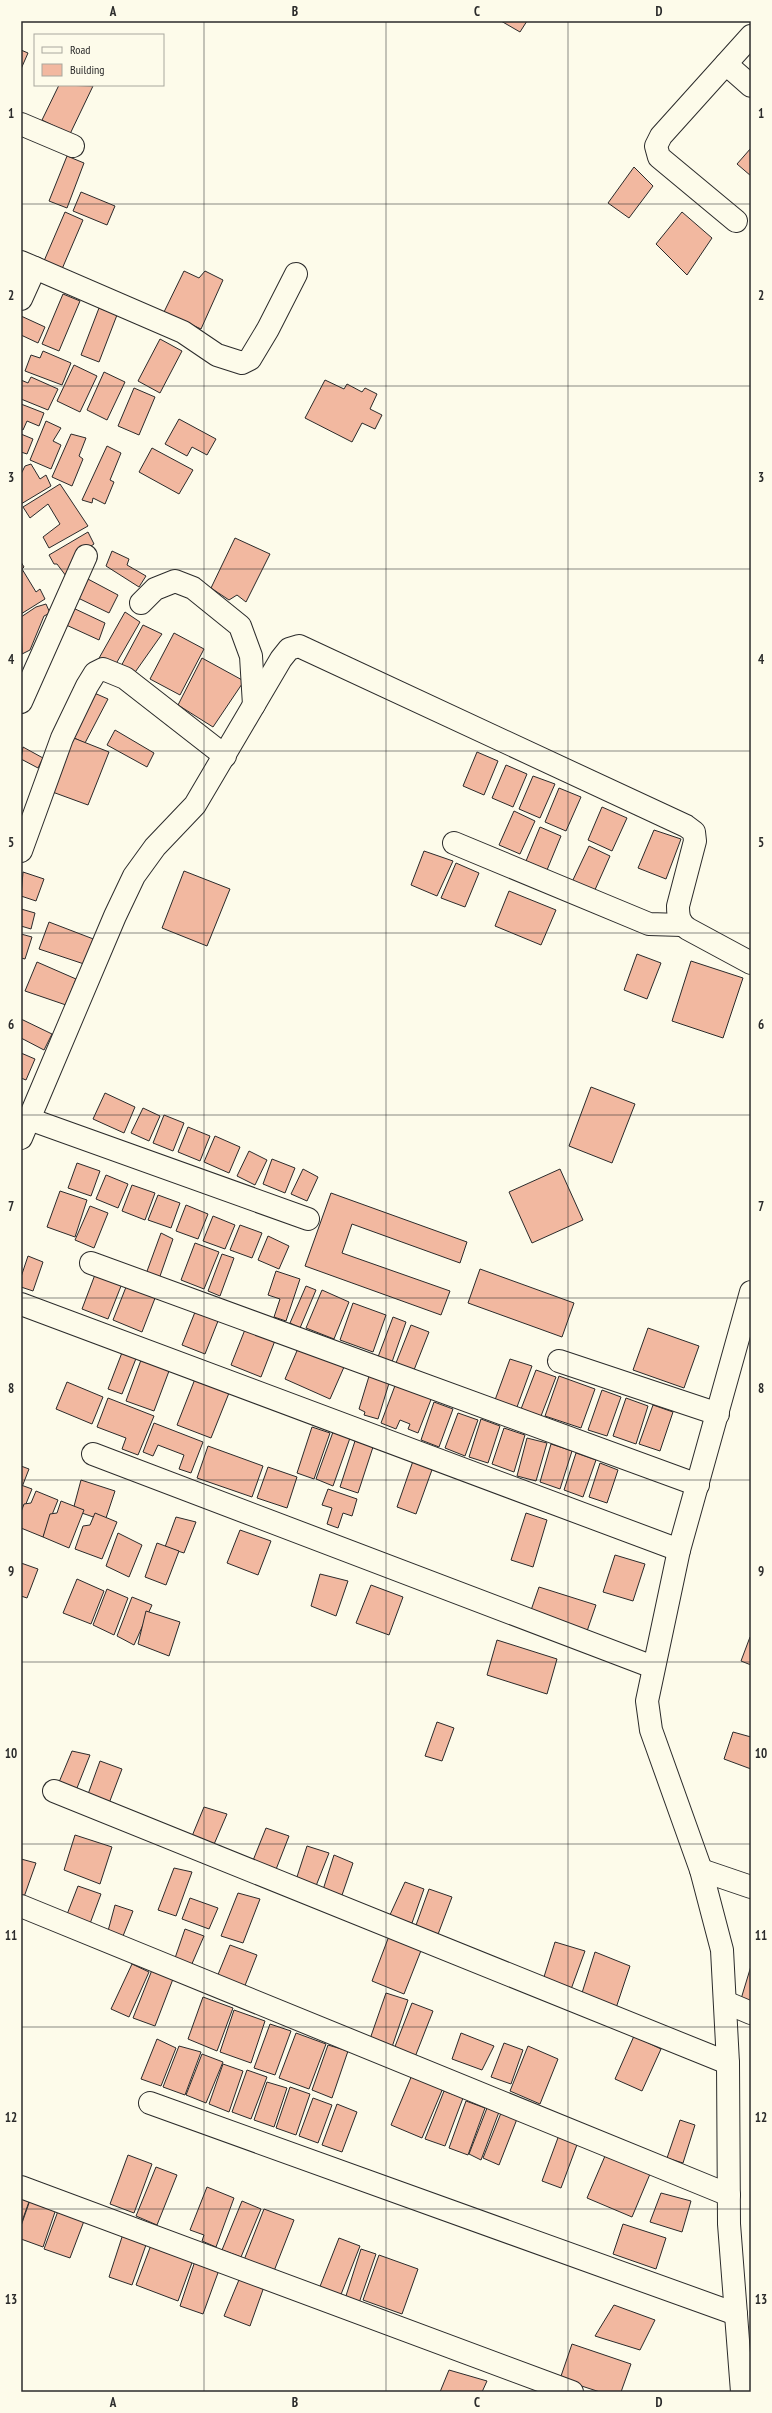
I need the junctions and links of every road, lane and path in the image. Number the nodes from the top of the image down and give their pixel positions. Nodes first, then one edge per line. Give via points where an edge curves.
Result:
1 (751, 36) edge
2 (726, 64) junction
3 (751, 86) edge
4 (21, 124) edge
5 (73, 146) dead end
6 (736, 221) dead end
7 (28, 265) edge
8 (296, 274) dead end
9 (21, 299) edge
10 (86, 556) dead end
11 (141, 604) dead end
12 (21, 702) edge
13 (254, 705) junction
14 (225, 756) junction
15 (454, 843) dead end
16 (21, 850) edge
17 (682, 925) junction
18 (751, 963) edge
19 (25, 1128) edge
20 (308, 1219) dead end
21 (91, 1263) dead end
22 (751, 1292) edge
23 (21, 1304) edge
24 (559, 1361) dead end
25 (718, 1414) junction
26 (93, 1454) dead end
27 (698, 1485) junction
28 (679, 1550) junction
29 (653, 1667) junction
30 (54, 1792) dead end
31 (701, 1870) junction
32 (751, 1887) edge
33 (21, 1906) edge
34 (724, 2002) junction
35 (751, 2013) edge
36 (728, 2063) junction
37 (150, 2103) dead end
38 (21, 2188) edge
39 (729, 2196) junction
40 (736, 2314) junction
41 (572, 2392) edge
42 (742, 2392) edge

1 - 2 street
2 - 3 street
2 - 6 street via 661,136 656,146 659,157
4 - 5 street
7 - 8 street via 183,332 217,355 242,363 250,359 268,330
7 - 9 street
10 - 12 street
11 - 13 street via 155,589 174,581 193,588 240,626 251,656
13 - 14 street
13 - 17 street via 281,659 289,649 299,646 686,826 694,832 695,841 678,906 678,916
14 - 16 street via 125,678 104,669 95,672 62,738
14 - 19 street via 195,805 155,847 134,876 114,916
15 - 17 street via 648,924
17 - 18 street
19 - 20 street
21 - 27 street
22 - 25 street
23 - 28 street
24 - 25 street
25 - 27 street
26 - 29 street
27 - 28 street
28 - 29 street
29 - 31 street via 648,1701 651,1730
30 - 36 street
31 - 32 street
31 - 34 street via 722,1950
33 - 39 street
34 - 35 street
34 - 36 street
36 - 39 street
37 - 40 street
38 - 41 street
39 - 40 street
40 - 42 street

